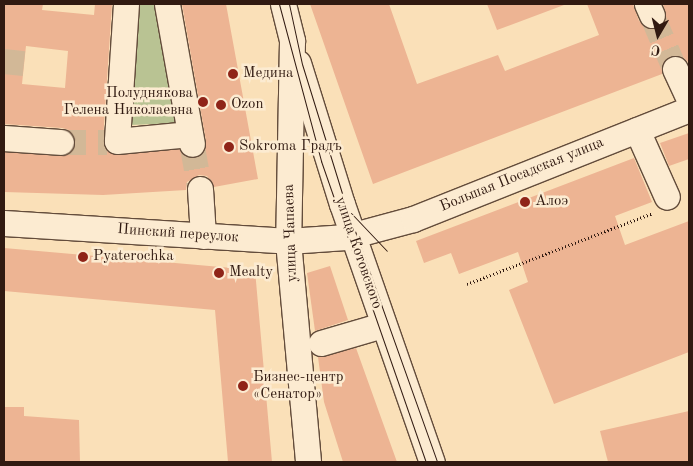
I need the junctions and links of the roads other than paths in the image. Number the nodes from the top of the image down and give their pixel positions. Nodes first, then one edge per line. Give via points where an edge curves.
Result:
1 (126, 4) edge
2 (167, 4) edge
3 (283, 4) edge
4 (292, 41) junction
5 (675, 69) tunnel mouth
6 (689, 100) edge
7 (689, 109) edge
8 (637, 130) junction
9 (4, 138) edge
10 (61, 142) tunnel mouth
11 (200, 189) tunnel mouth
12 (664, 204) road end
13 (4, 223) edge
14 (203, 236) junction
15 (352, 236) junction
16 (288, 241) junction
17 (383, 325) junction
18 (322, 343) dead end
19 (308, 462) edge
20 (432, 462) edge

1 - 2 street via 112,142 191,139
3 - 4 street, улица Чапаева
4 - 15 street, улица Котовского
4 - 16 street, улица Чапаева
5 - 6 street
7 - 8 street, Большая Посадская улица
8 - 12 street
8 - 15 street, Большая Посадская улица via 413,219
9 - 10 street
11 - 14 street
13 - 14 street, Пинский переулок
14 - 16 street, Пинский переулок
15 - 16 street, Пинский переулок
15 - 17 street, улица Котовского
16 - 19 street, улица Чапаева
17 - 18 street
17 - 20 street, улица Котовского

